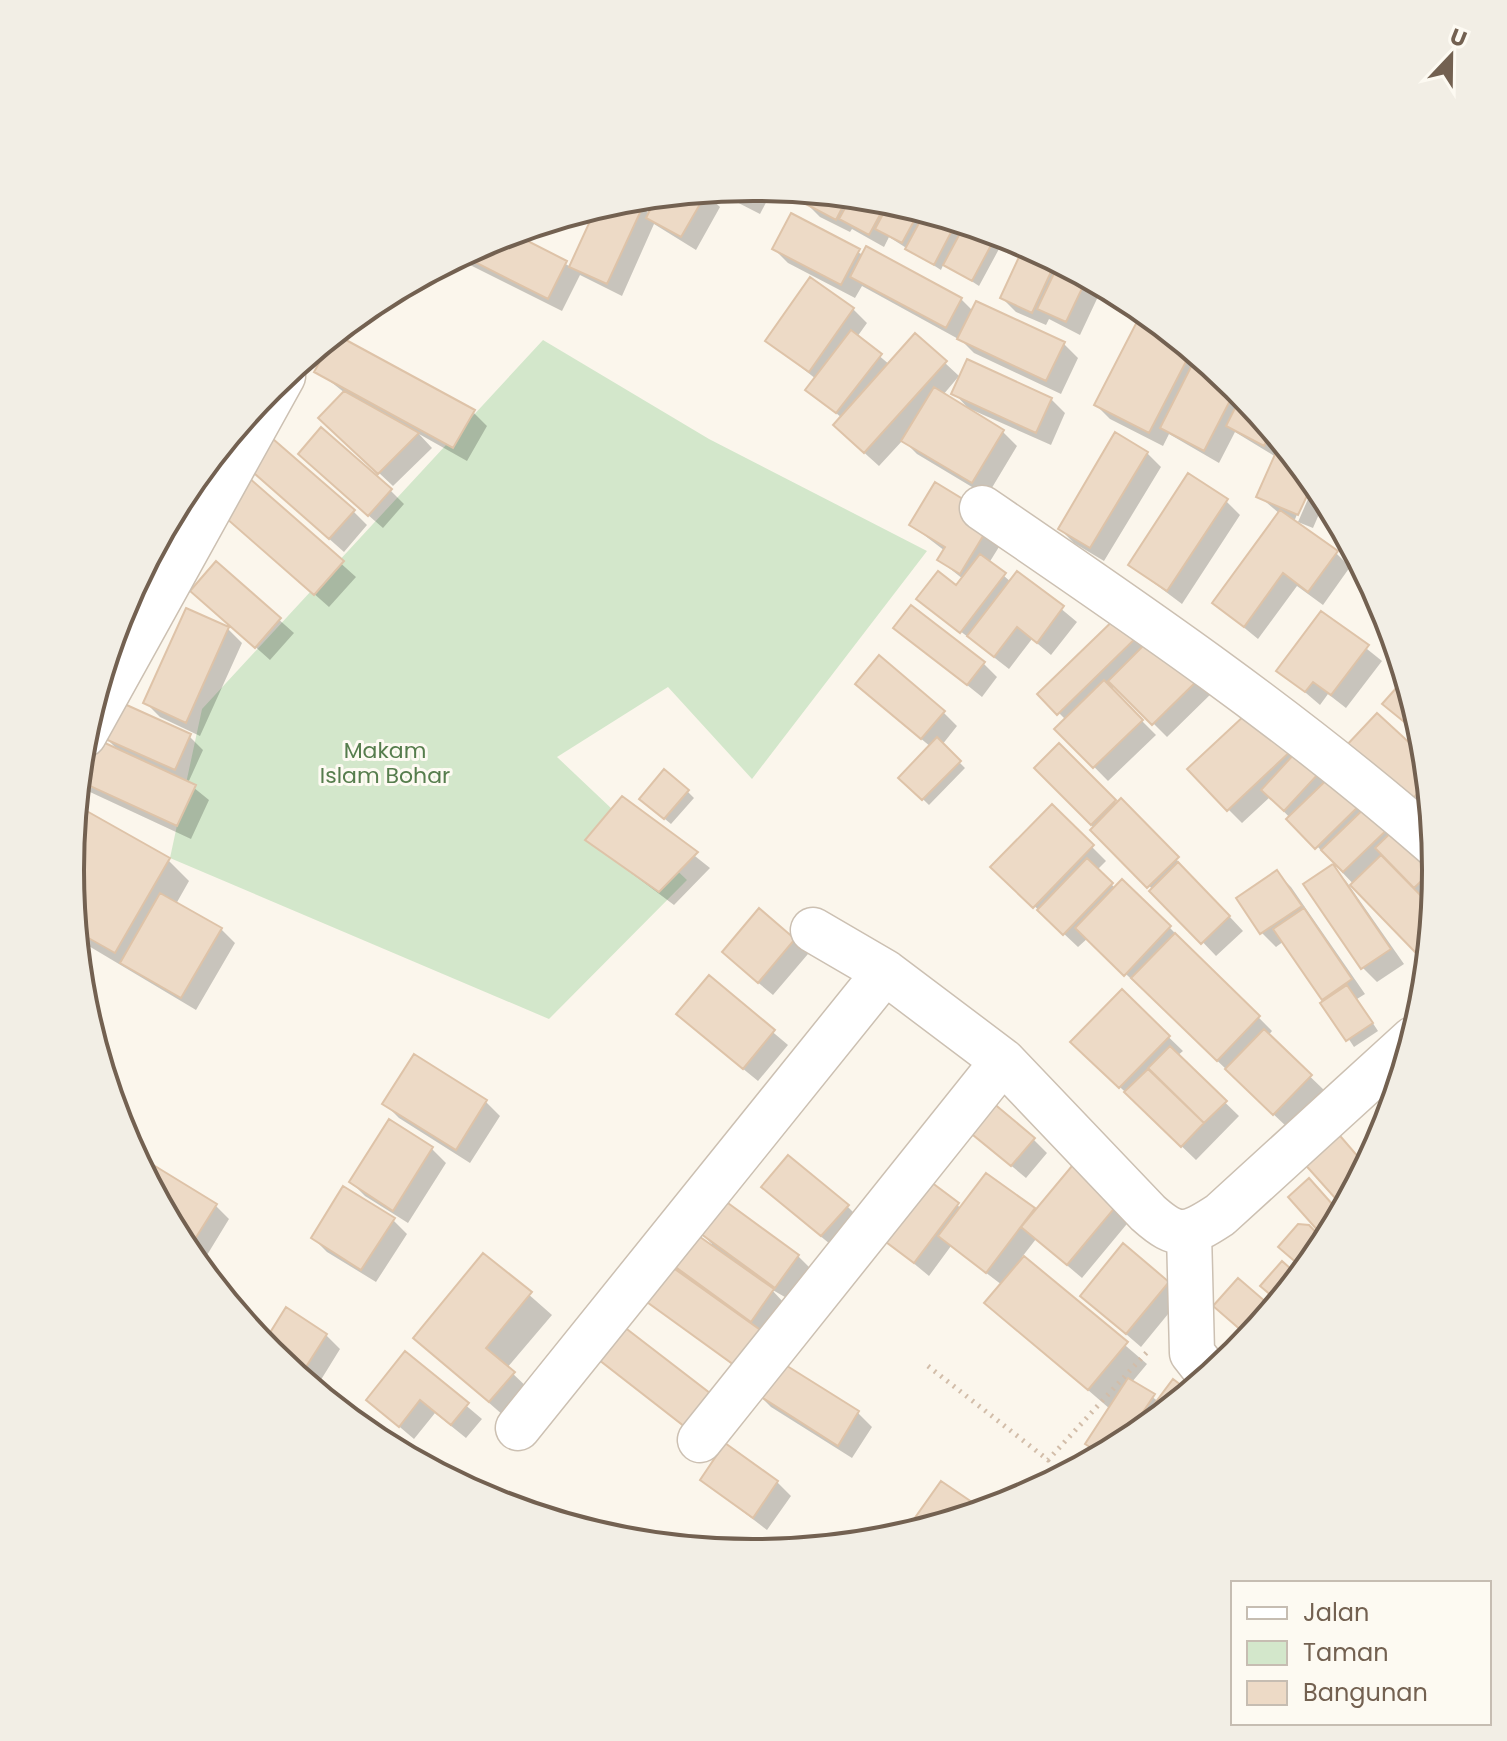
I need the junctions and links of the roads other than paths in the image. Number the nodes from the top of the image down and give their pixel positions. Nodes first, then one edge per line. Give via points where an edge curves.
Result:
1 (249, 430) edge
2 (982, 508) dead end
3 (144, 598) edge
4 (125, 642) edge
5 (1422, 834) edge
6 (813, 930) dead end
7 (885, 972) junction
8 (1397, 1054) edge
9 (1003, 1061) junction
10 (1189, 1233) junction
11 (1203, 1367) edge
12 (518, 1428) dead end
13 (700, 1440) dead end

1 - 3 street
2 - 5 street via 1207,662 1339,761
3 - 4 street
6 - 7 street
7 - 9 street
7 - 12 street
8 - 10 street via 1220,1215
9 - 10 street via 1148,1213 1170,1230
9 - 13 street
10 - 11 street via 1192,1353

